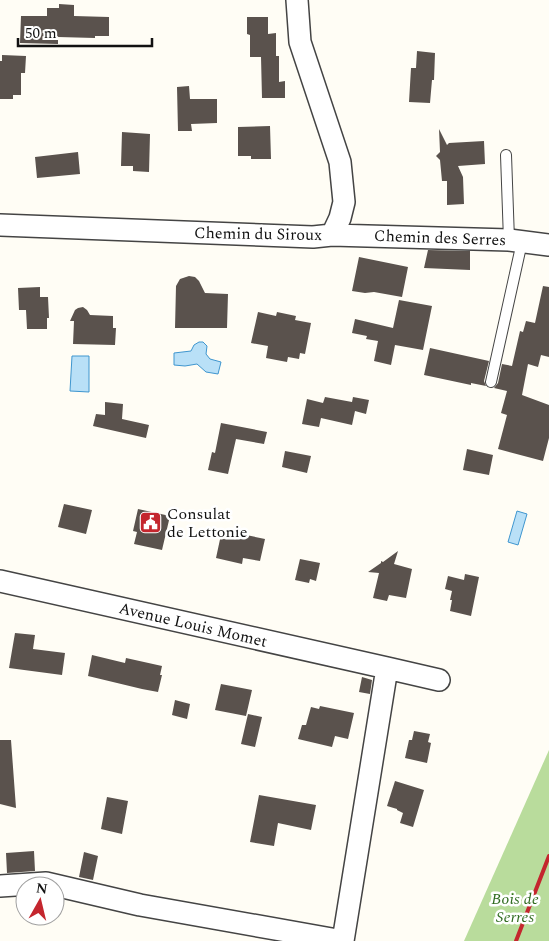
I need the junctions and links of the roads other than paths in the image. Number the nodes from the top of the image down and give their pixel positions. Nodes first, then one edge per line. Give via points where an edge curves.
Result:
1 (297, 0) edge
2 (506, 156) dead end
3 (0, 225) edge
4 (332, 235) junction
5 (515, 241) junction
6 (549, 245) edge
7 (491, 382) dead end
8 (0, 581) edge
9 (387, 668) junction
10 (439, 680) dead end
11 (0, 886) edge
12 (343, 941) edge

1 - 4 street, Chemin du Siroux via 300,42 340,162 344,202
2 - 5 lane
3 - 4 street, Chemin du Siroux via 313,237
4 - 5 street, Chemin des Serres
5 - 6 street, Chemin des Serres
5 - 7 lane
8 - 9 street, Avenue Louis Momet
9 - 10 street, Avenue Louis Momet
9 - 12 street
11 - 12 street via 46,883 140,904

